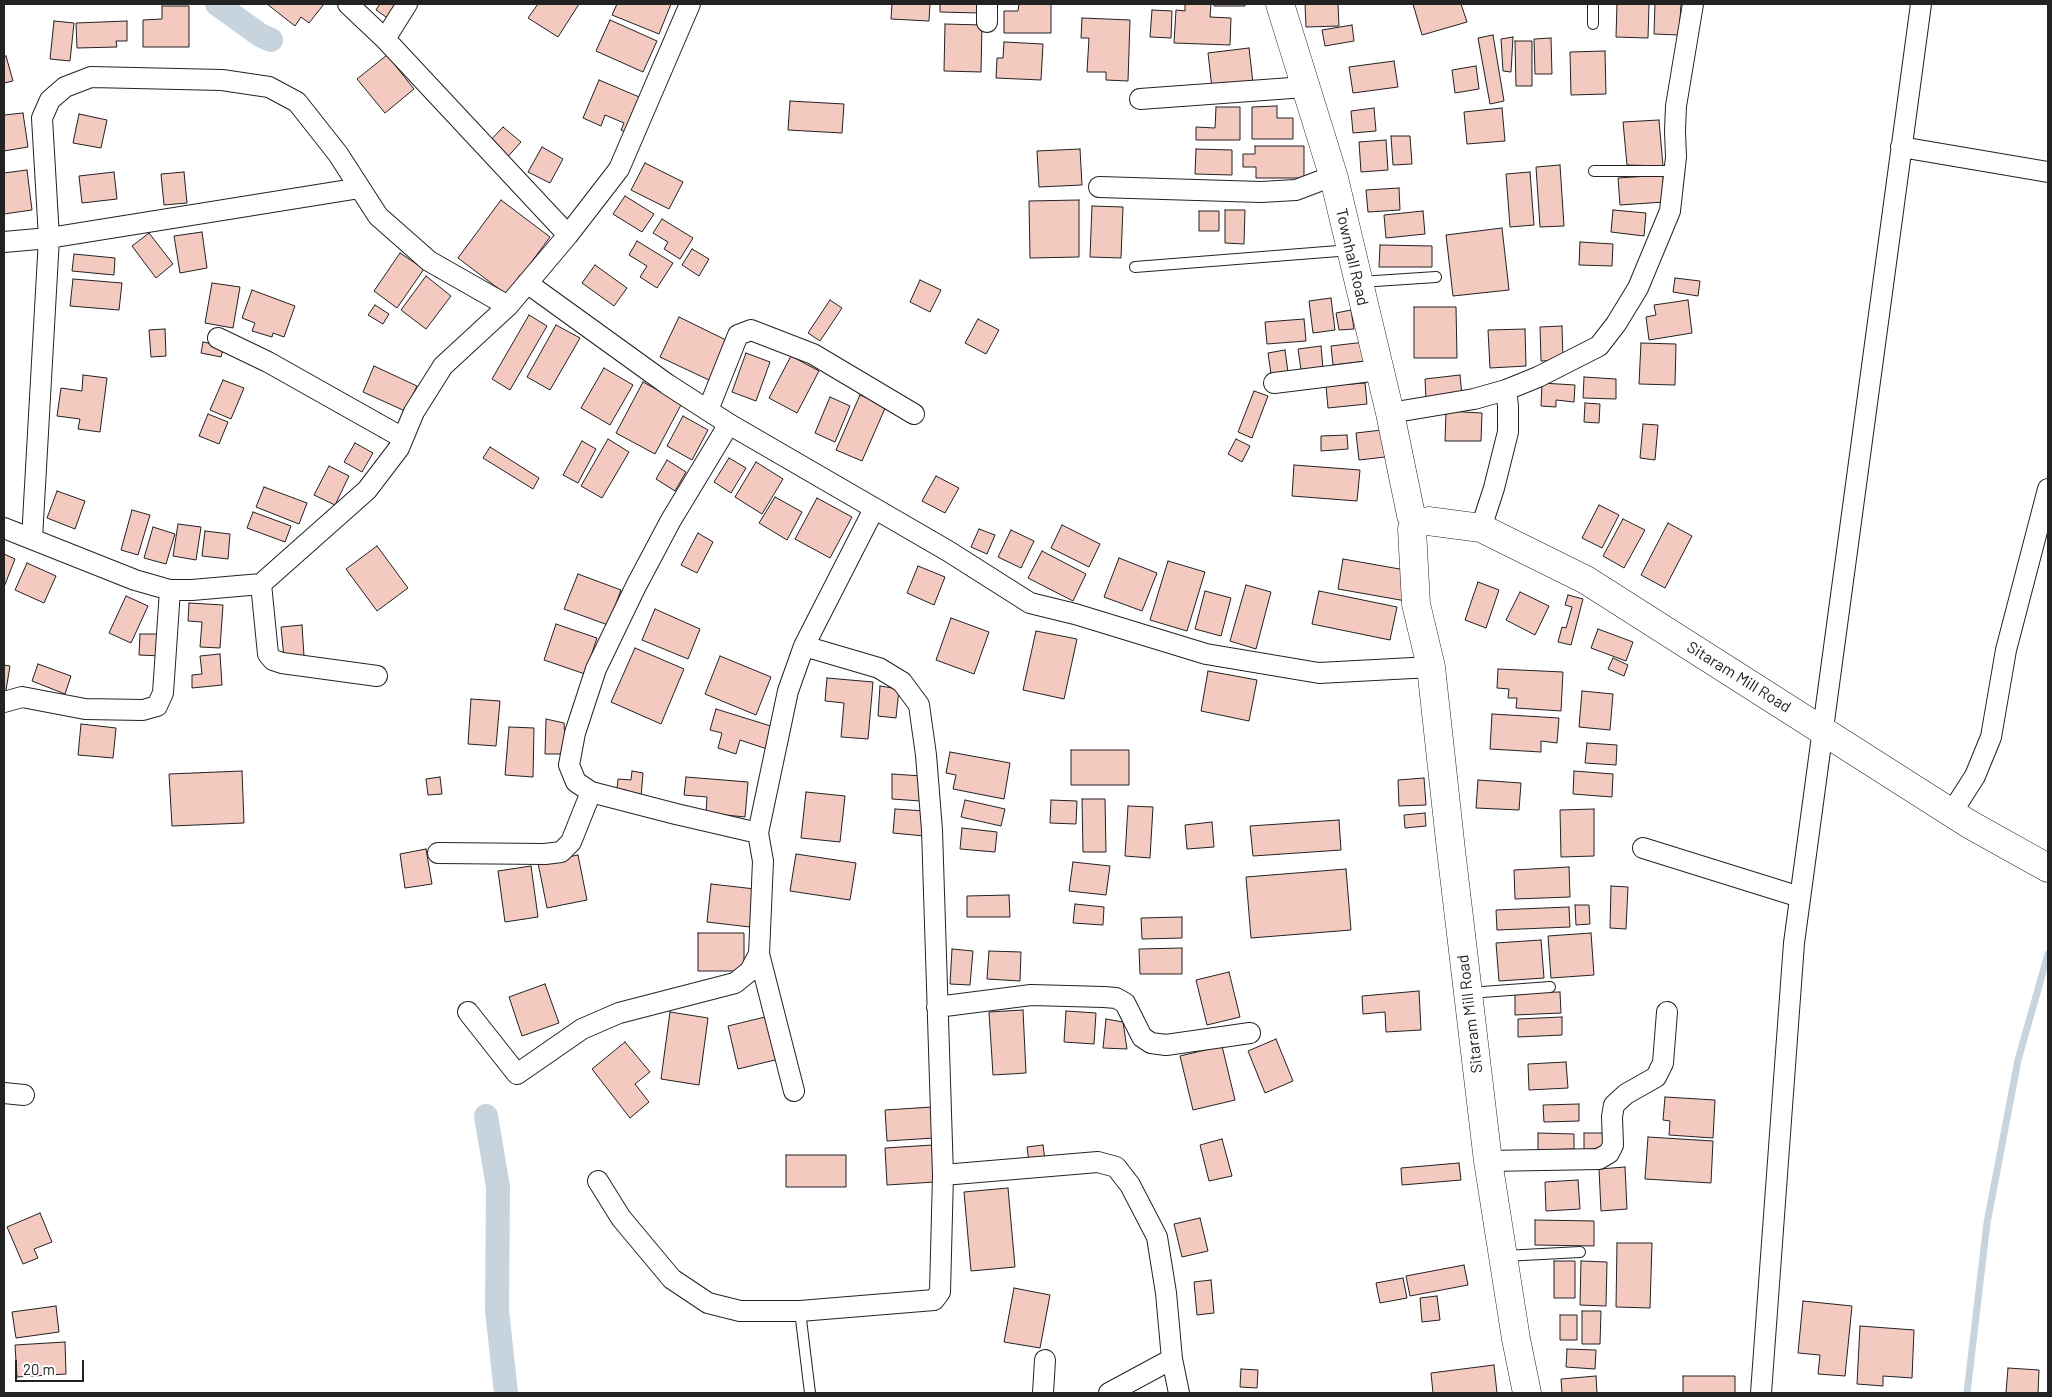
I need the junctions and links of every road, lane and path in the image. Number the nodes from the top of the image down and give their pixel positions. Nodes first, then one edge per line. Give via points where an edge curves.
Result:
1 (348, 4) edge
2 (407, 4) edge
3 (690, 4) edge
4 (1280, 4) edge
5 (1593, 4) edge
6 (1693, 4) edge
7 (1921, 4) edge
8 (1593, 24) dead end
9 (385, 39) junction
10 (1305, 87) junction
11 (1140, 99) dead end
12 (1901, 147) junction
13 (1594, 171) dead end
14 (1675, 171) junction
15 (2048, 172) edge
16 (1334, 178) junction
17 (1099, 187) dead end
18 (360, 188) junction
19 (568, 235) junction
20 (49, 238) junction
21 (4, 242) edge
22 (1351, 250) junction
23 (1135, 266) dead end
24 (1436, 277) dead end
25 (1358, 282) junction
26 (527, 283) junction
27 (508, 306) junction
28 (218, 338) dead end
29 (1379, 370) junction
30 (1274, 383) dead end
31 (1506, 390) junction
32 (708, 410) junction
33 (1390, 413) junction
34 (914, 414) dead end
35 (729, 424) junction
36 (403, 438) junction
37 (2048, 489) edge
38 (874, 509) junction
39 (1420, 522) junction
40 (4, 528) edge
41 (1481, 528) junction
42 (32, 538) junction
43 (261, 584) junction
44 (170, 590) junction
45 (1423, 634) joint
46 (804, 646) junction
47 (1431, 667) junction
48 (377, 676) dead end
49 (4, 702) edge
50 (1822, 730) junction
51 (591, 792) junction
52 (1952, 812) junction
53 (758, 833) junction
54 (1644, 848) dead end
55 (438, 852) dead end
56 (2043, 866) edge
57 (1800, 897) junction
58 (759, 954) junction
59 (1550, 987) dead end
60 (1468, 993) junction
61 (938, 1007) junction
62 (468, 1012) dead end
63 (1667, 1012) dead end
64 (1250, 1034) dead end
65 (794, 1091) dead end
66 (4, 1094) edge
67 (24, 1095) dead end
68 (1488, 1161) junction
69 (943, 1175) junction
70 (598, 1181) dead end
71 (1580, 1252) dead end
72 (1503, 1256) junction
73 (800, 1311) junction
74 (1172, 1359) junction
75 (1045, 1360) dead end
76 (810, 1393) edge
77 (1043, 1393) edge
78 (1109, 1393) edge
79 (1179, 1393) edge
80 (1527, 1393) edge
81 (1761, 1393) edge

1 - 9 street
2 - 9 street
3 - 19 street via 618,169
4 - 10 main road, Townhall Road
5 - 8 lane
6 - 14 street via 1676,106
7 - 12 street
9 - 19 street
10 - 11 street
10 - 16 main road, Townhall Road
12 - 15 street
12 - 50 street
13 - 14 lane
14 - 31 street via 1670,211 1638,288 1616,324 1599,346
16 - 17 street via 1296,190 1261,192
16 - 22 main road, Townhall Road
18 - 20 street
18 - 20 street via 297,102 269,87 222,80 91,77 65,87 50,100 42,118
18 - 27 street via 378,216 429,261
19 - 26 street
20 - 21 street
20 - 42 street
22 - 23 lane
22 - 25 main road, Townhall Road
24 - 25 lane
25 - 29 main road, Townhall Road
26 - 27 street
26 - 32 street
27 - 36 street via 443,366 414,412
28 - 36 street via 268,362
29 - 30 street
29 - 33 main road, Townhall Road
31 - 33 street via 1474,399
31 - 41 street via 1508,432
32 - 34 street via 738,335 751,330 813,354
32 - 35 street
33 - 39 main road, Townhall Road
35 - 38 street
35 - 51 street via 671,520 596,669 575,733 570,765 576,782
36 - 43 street via 367,490
37 - 52 street via 2006,650 1991,737 1974,776
38 - 46 street
38 - 47 street via 1030,603 1206,654 1319,673
39 - 41 main road, Sitaram Mill Road
39 - 45 main road, Townhall Road via 1416,604
40 - 42 street
41 - 50 main road, Sitaram Mill Road via 1586,580
42 - 44 street via 134,580
43 - 44 street
43 - 48 street via 268,654 273,660
44 - 49 street via 163,693 157,706 143,710 85,709 22,697
45 - 47 main road, Sitaram Mill Road
46 - 53 street via 788,691
46 - 61 street via 879,668 902,682 919,705 932,830
47 - 60 main road, Sitaram Mill Road
50 - 52 main road, Sitaram Mill Road
50 - 57 street
51 - 53 street
51 - 55 street via 571,842 561,852
52 - 56 main road, Sitaram Mill Road
53 - 58 street via 762,861
54 - 57 street
57 - 81 street
58 - 62 street via 750,971 735,983 619,1013 582,1029 517,1074
58 - 65 street
59 - 60 lane
60 - 68 main road, Sitaram Mill Road
61 - 64 street via 1030,995 1104,996 1125,1003 1142,1037 1152,1043 1166,1045
61 - 69 street
63 - 68 street via 1663,1063 1656,1077 1614,1105 1613,1145 1609,1153 1599,1159
66 - 67 street
68 - 72 main road, Sitaram Mill Road
69 - 73 street via 940,1292 934,1300
69 - 74 street via 1098,1162 1116,1167 1130,1185 1157,1237
70 - 73 street via 621,1218 672,1279 708,1303 740,1311
71 - 72 lane
72 - 80 main road, Sitaram Mill Road
73 - 76 lane
74 - 78 street
74 - 79 street
75 - 77 street

